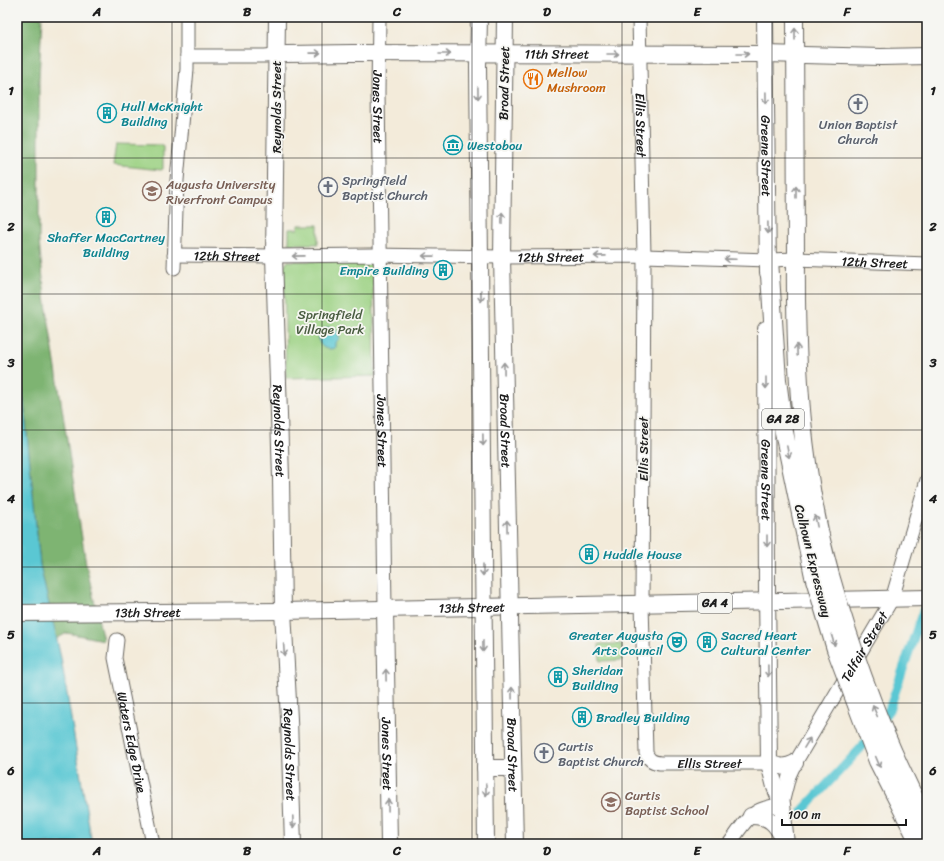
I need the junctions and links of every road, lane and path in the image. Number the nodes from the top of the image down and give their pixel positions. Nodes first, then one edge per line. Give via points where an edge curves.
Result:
1 (187, 17) edge
2 (277, 17) edge
3 (379, 17) edge
4 (479, 17) edge
5 (505, 17) edge
6 (639, 17) edge
7 (765, 17) edge
8 (795, 17) edge
9 (378, 54) junction
10 (479, 54) junction
11 (504, 54) junction
12 (639, 54) junction
13 (765, 54) junction
14 (276, 55) junction
15 (795, 55) junction
16 (187, 56) junction
17 (927, 56) edge
18 (174, 255) junction
19 (380, 255) junction
20 (274, 256) junction
21 (644, 256) junction
22 (481, 257) junction
23 (502, 257) junction
24 (796, 259) junction
25 (769, 260) junction
26 (927, 264) edge
27 (174, 268) dead end
28 (504, 412) junction
29 (482, 413) junction
30 (927, 480) edge
31 (821, 574) junction
32 (923, 598) edge
33 (892, 599) junction
34 (767, 602) junction
35 (642, 604) junction
36 (510, 607) junction
37 (483, 608) junction
38 (385, 609) junction
39 (283, 611) junction
40 (17, 613) edge
41 (117, 640) dead end
42 (769, 763) junction
43 (795, 763) junction
44 (485, 768) junction
45 (513, 768) junction
46 (782, 804) junction
47 (751, 816) junction
48 (927, 823) edge
49 (153, 844) edge
50 (293, 844) edge
51 (389, 844) edge
52 (486, 844) edge
53 (515, 844) edge
54 (730, 844) edge
55 (786, 844) edge
56 (920, 844) edge

1 - 16 street
2 - 14 main road, Reynolds Street
3 - 9 street, Jones Street
4 - 10 main road, Broad Street
5 - 11 main road, Broad Street
6 - 12 street, Ellis Street
7 - 13 main road, Greene Street / GA 28
15 -> 8 main road, GA 28
9 -> 10 main road, 11th Street
14 -> 9 main road, 11th Street
9 - 19 street, Jones Street
10 - 11 main road, 11th Street
10 -> 22 main road, Broad Street
11 -> 12 main road, 11th Street
23 -> 11 main road, Broad Street
12 -> 13 main road, 11th Street
12 - 21 street, Ellis Street
13 - 15 main road, 11th Street
13 -> 25 main road, Greene Street / GA 28
14 - 16 street, 11th Street
14 - 20 main road, Reynolds Street
15 - 17 main road, 11th Street
24 -> 15 main road, GA 28
16 - 18 street
18 - 20 street, 12th Street
18 - 27 street
19 -> 20 street, 12th Street
22 -> 19 street, 12th Street
19 - 38 street, Jones Street
20 - 39 main road, Reynolds Street
21 -> 23 street, 12th Street
25 -> 21 street, 12th Street
21 - 35 street, Ellis Street
22 - 23 street, 12th Street
22 -> 29 main road, Broad Street
28 -> 23 main road, Broad Street
24 - 25 street, 12th Street
24 - 26 street, 12th Street
31 -> 24 highway, Calhoun Expressway / GA 28 via 821,544 804,450 798,379
25 -> 31 highway, Calhoun Expressway / GA 28 via 777,380 784,432
25 -> 34 main road, Greene Street via 766,343
28 - 29 main road
36 -> 28 main road, Broad Street
29 -> 37 main road, Broad Street
30 - 33 street, Telfair Street
48 -> 31 highway, Calhoun Expressway / GA 28, bridge via 895,759
31 -> 56 highway, Calhoun Expressway / GA 28, bridge via 836,649 878,761
32 - 33 main road, 13th Street / GA 4
33 - 34 main road, 13th Street / GA 4
43 -> 33 street, Telfair Street
34 - 35 main road, 13th Street / GA 4
34 -> 42 main road, Greene Street
35 - 36 main road, 13th Street / GA 4
35 - 42 street, Ellis Street via 646,753 649,759 660,763
36 - 37 main road, 13th Street
45 -> 36 main road, Broad Street
37 - 38 main road, 13th Street
37 -> 44 main road, Broad Street
38 - 39 main road, 13th Street
51 -> 38 main road, Jones Street
39 - 40 main road, 13th Street
39 -> 50 main road, Reynolds Street
41 - 49 street, Waters Edge Drive via 115,658
42 - 43 main road via 777,767
42 - 46 main road, Greene Street
43 - 46 street, Telfair Street
44 - 45 main road
44 -> 52 main road, Broad Street
45 - 53 main road, Broad Street
46 - 47 street via 757,811
46 - 55 main road, Greene Street
47 - 54 street
47 - 55 main road via 768,818 775,823

